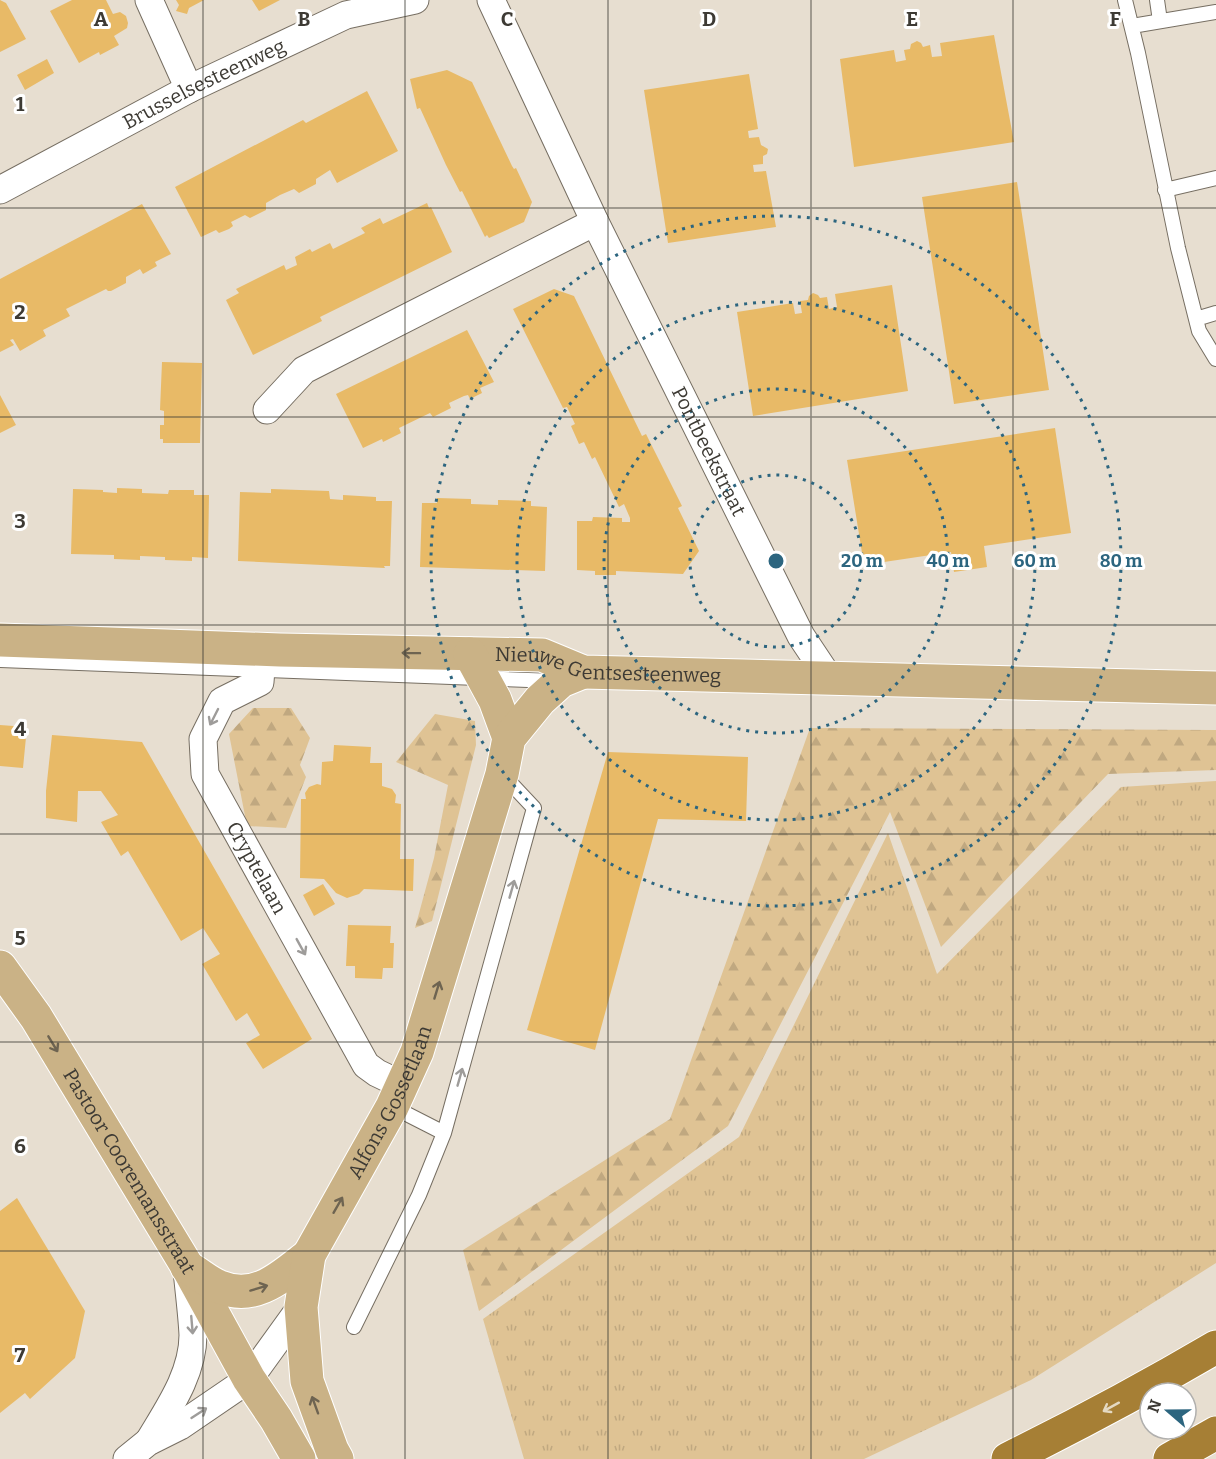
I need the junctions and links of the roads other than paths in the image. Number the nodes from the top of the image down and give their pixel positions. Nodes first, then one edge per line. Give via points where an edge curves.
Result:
1 (148, 0) edge
2 (415, 0) edge
3 (491, 0) edge
4 (1125, 0) edge
5 (1157, 0) edge
6 (1216, 12) edge
7 (1160, 21) junction
8 (1132, 26) junction
9 (189, 89) junction
10 (1216, 178) edge
11 (0, 190) edge
12 (1165, 190) junction
13 (595, 222) junction
14 (1216, 313) edge
15 (1196, 319) junction
16 (1216, 359) edge
17 (267, 410) dead end
18 (0, 640) edge
19 (270, 659) junction
20 (0, 660) edge
21 (477, 666) junction
22 (572, 676) junction
23 (829, 678) junction
24 (1216, 688) edge
25 (508, 738) junction
26 (501, 774) junction
27 (0, 967) edge
28 (397, 1096) junction
29 (444, 1133) junction
30 (309, 1256) junction
31 (187, 1266) junction
32 (302, 1307) junction
33 (354, 1327) dead end
34 (1216, 1347) edge
35 (249, 1379) junction
36 (1216, 1433) edge
37 (148, 1442) junction
38 (1191, 1451) edge
39 (127, 1459) edge
40 (299, 1459) edge
41 (337, 1459) edge
42 (1008, 1459) edge

1 - 9 street
2 - 9 street, Brusselsesteenweg via 346,15
3 - 13 street, Pontbeekstraat
4 - 8 lane
5 - 7 lane
6 - 7 lane
7 - 8 lane
8 - 12 lane
9 - 11 street, Brusselsesteenweg
10 - 12 lane
12 - 15 lane
13 - 17 street via 304,370
13 - 23 street, Pontbeekstraat via 801,636
14 - 15 lane
15 - 16 lane
18 - 19 main road, Nieuwe Gentsesteenweg
19 - 20 lane
19 - 21 main road, Nieuwe Gentsesteenweg
19 -> 28 street, Cryptelaan via 260,682 222,701 203,739 205,774 366,1065
21 - 22 main road, Nieuwe Gentsesteenweg via 542,655
21 - 25 main road via 495,700
22 - 23 main road, Nieuwe Gentsesteenweg
22 - 25 main road via 540,700
23 - 24 main road, Nieuwe Gentsesteenweg
25 - 26 main road, Alfons Gossetlaan
28 -> 26 main road, Alfons Gossetlaan via 427,1022
29 -> 26 lane via 534,808
27 -> 31 main road, Pastoor Cooremansstraat via 36,1017
28 - 29 lane
30 -> 28 main road, Alfons Gossetlaan
29 - 33 lane via 419,1195
31 -> 30 main road via 219,1287 251,1291 267,1287
30 - 32 main road, Alfons Gossetlaan
31 - 35 main road, Pastoor Cooremansstraat
31 -> 37 street via 193,1338 185,1375
32 - 35 street
41 -> 32 main road, Alfons Gossetlaan via 307,1381
34 -> 42 highway via 1071,1429
37 -> 35 street via 180,1426
35 - 40 main road
36 - 38 highway
37 - 39 street

